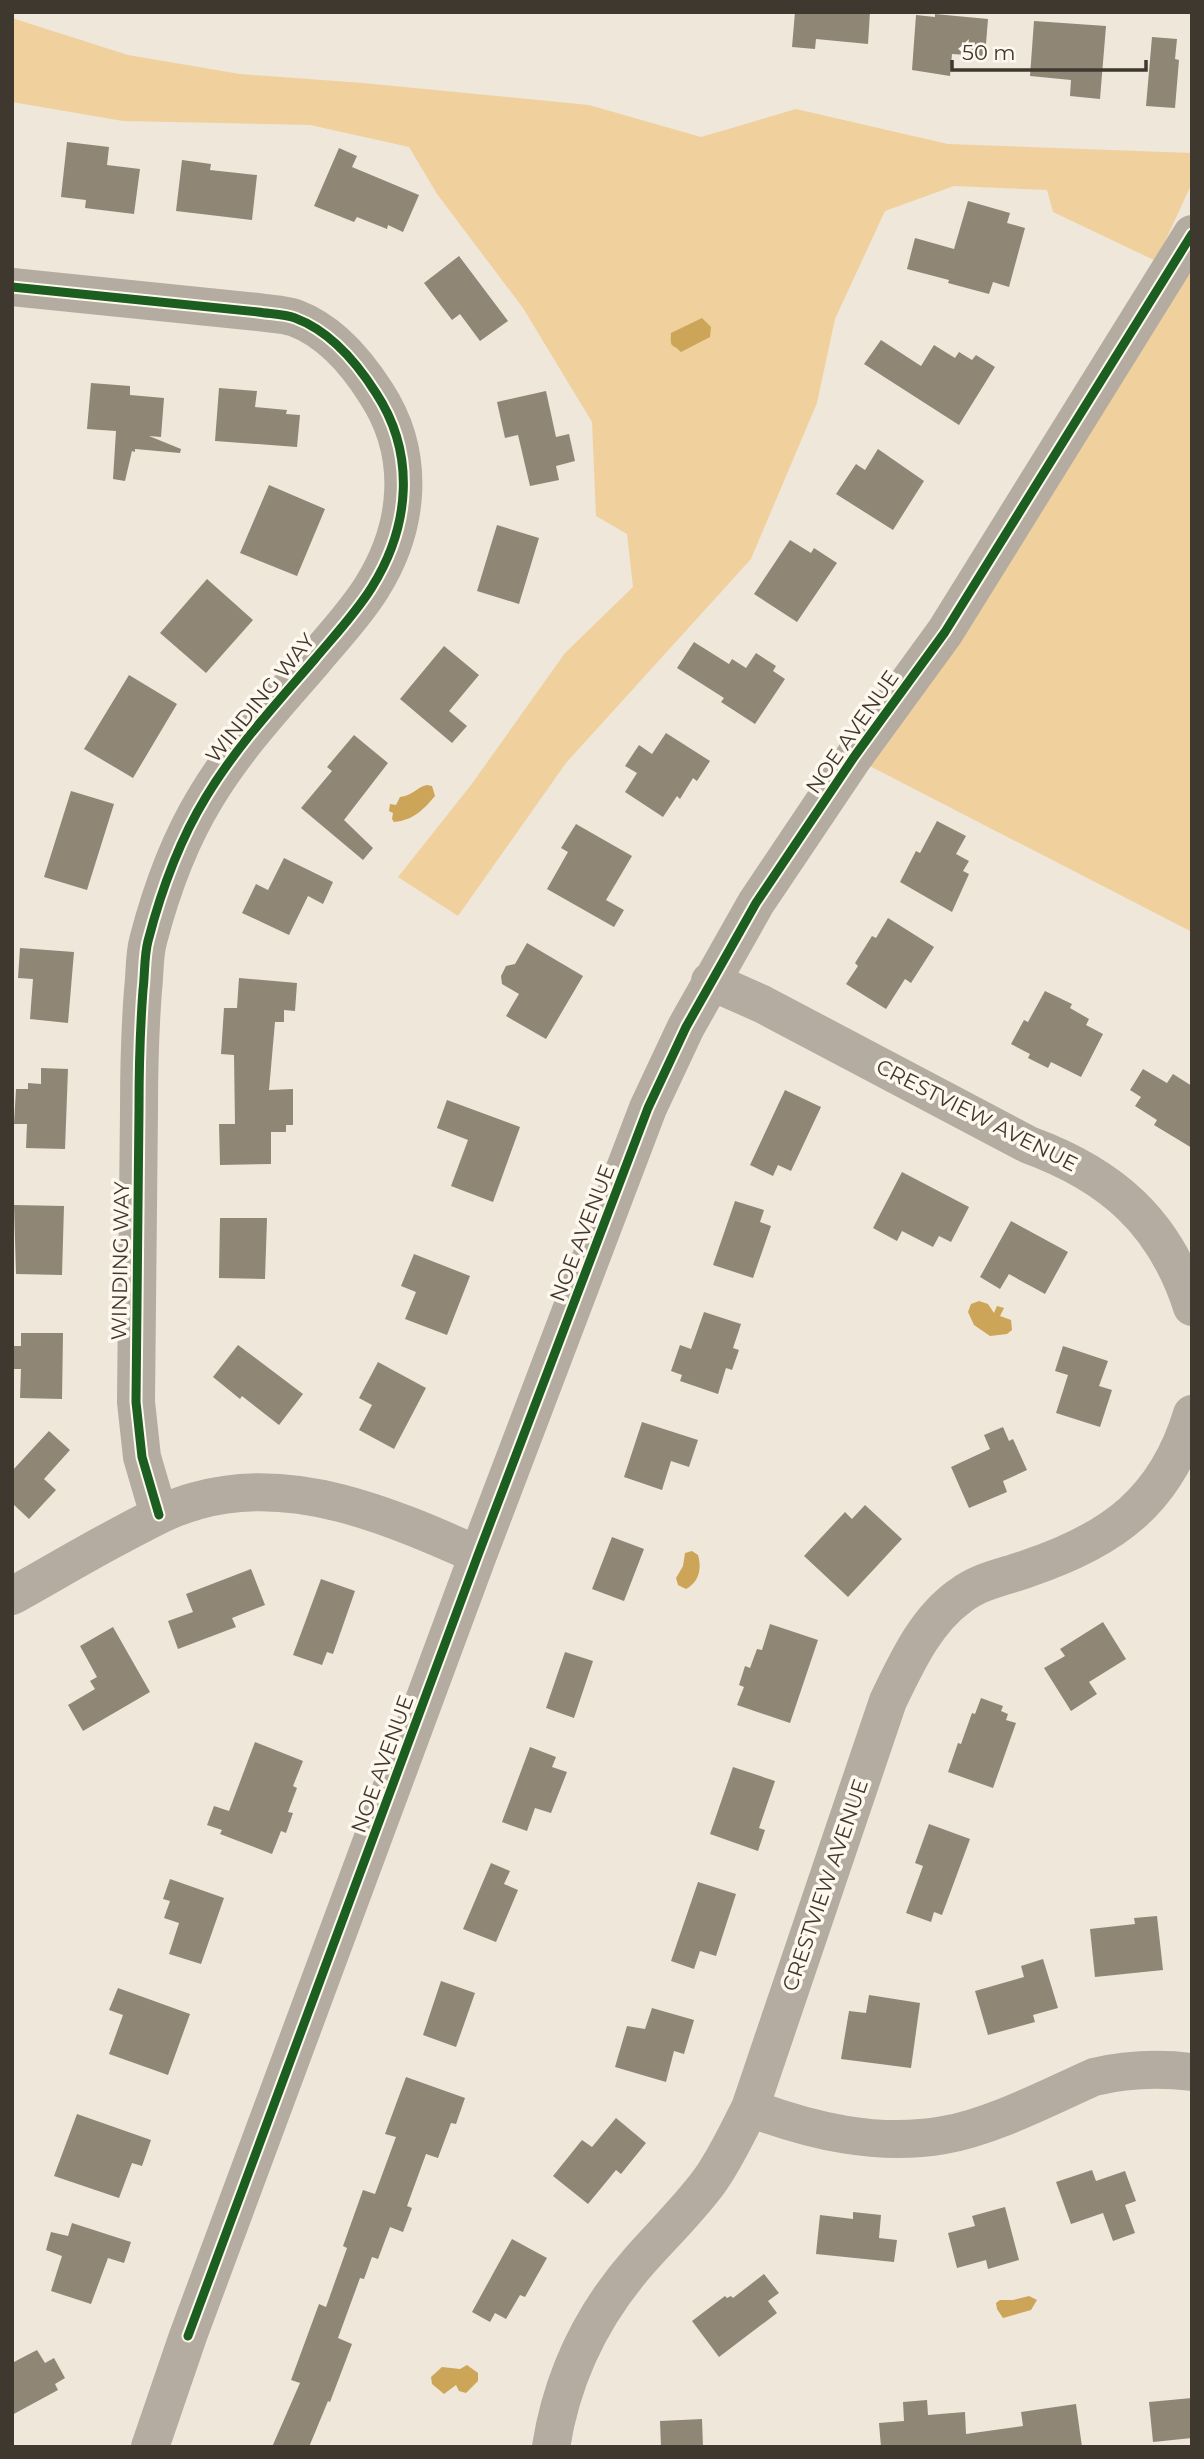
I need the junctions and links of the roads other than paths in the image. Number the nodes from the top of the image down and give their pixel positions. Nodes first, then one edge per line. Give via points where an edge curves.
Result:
1 (1192, 234) edge
2 (12, 287) edge
3 (710, 981) junction
4 (1192, 1307) edge
5 (1192, 1414) edge
6 (159, 1515) junction
7 (478, 1555) junction
8 (12, 1596) edge
9 (1192, 2072) edge
10 (750, 2108) junction
11 (150, 2447) edge
12 (551, 2447) edge

1 - 3 street, NOE AVENUE via 945,632 854,757
2 - 6 street, WINDING WAY via 295,318 326,336 363,373 383,403 402,453 403,506 389,557 350,617 235,753 206,797 166,882 147,945 140,1042 136,1402 142,1457
3 - 4 street, CRESTVIEW AVENUE via 1094,1174 1147,1222 1184,1282
3 - 7 street, NOE AVENUE via 648,1108
5 - 10 street, CRESTVIEW AVENUE via 1168,1470 1126,1519 1076,1551 975,1586 947,1607 924,1634 888,1701
6 - 7 street via 196,1500 231,1494 302,1496 405,1523
6 - 8 street
7 - 11 street, NOE AVENUE
9 - 10 street via 1146,2069 1094,2077 979,2126 910,2139 821,2131
10 - 12 street, CRESTVIEW AVENUE via 709,2181 607,2304 566,2383

